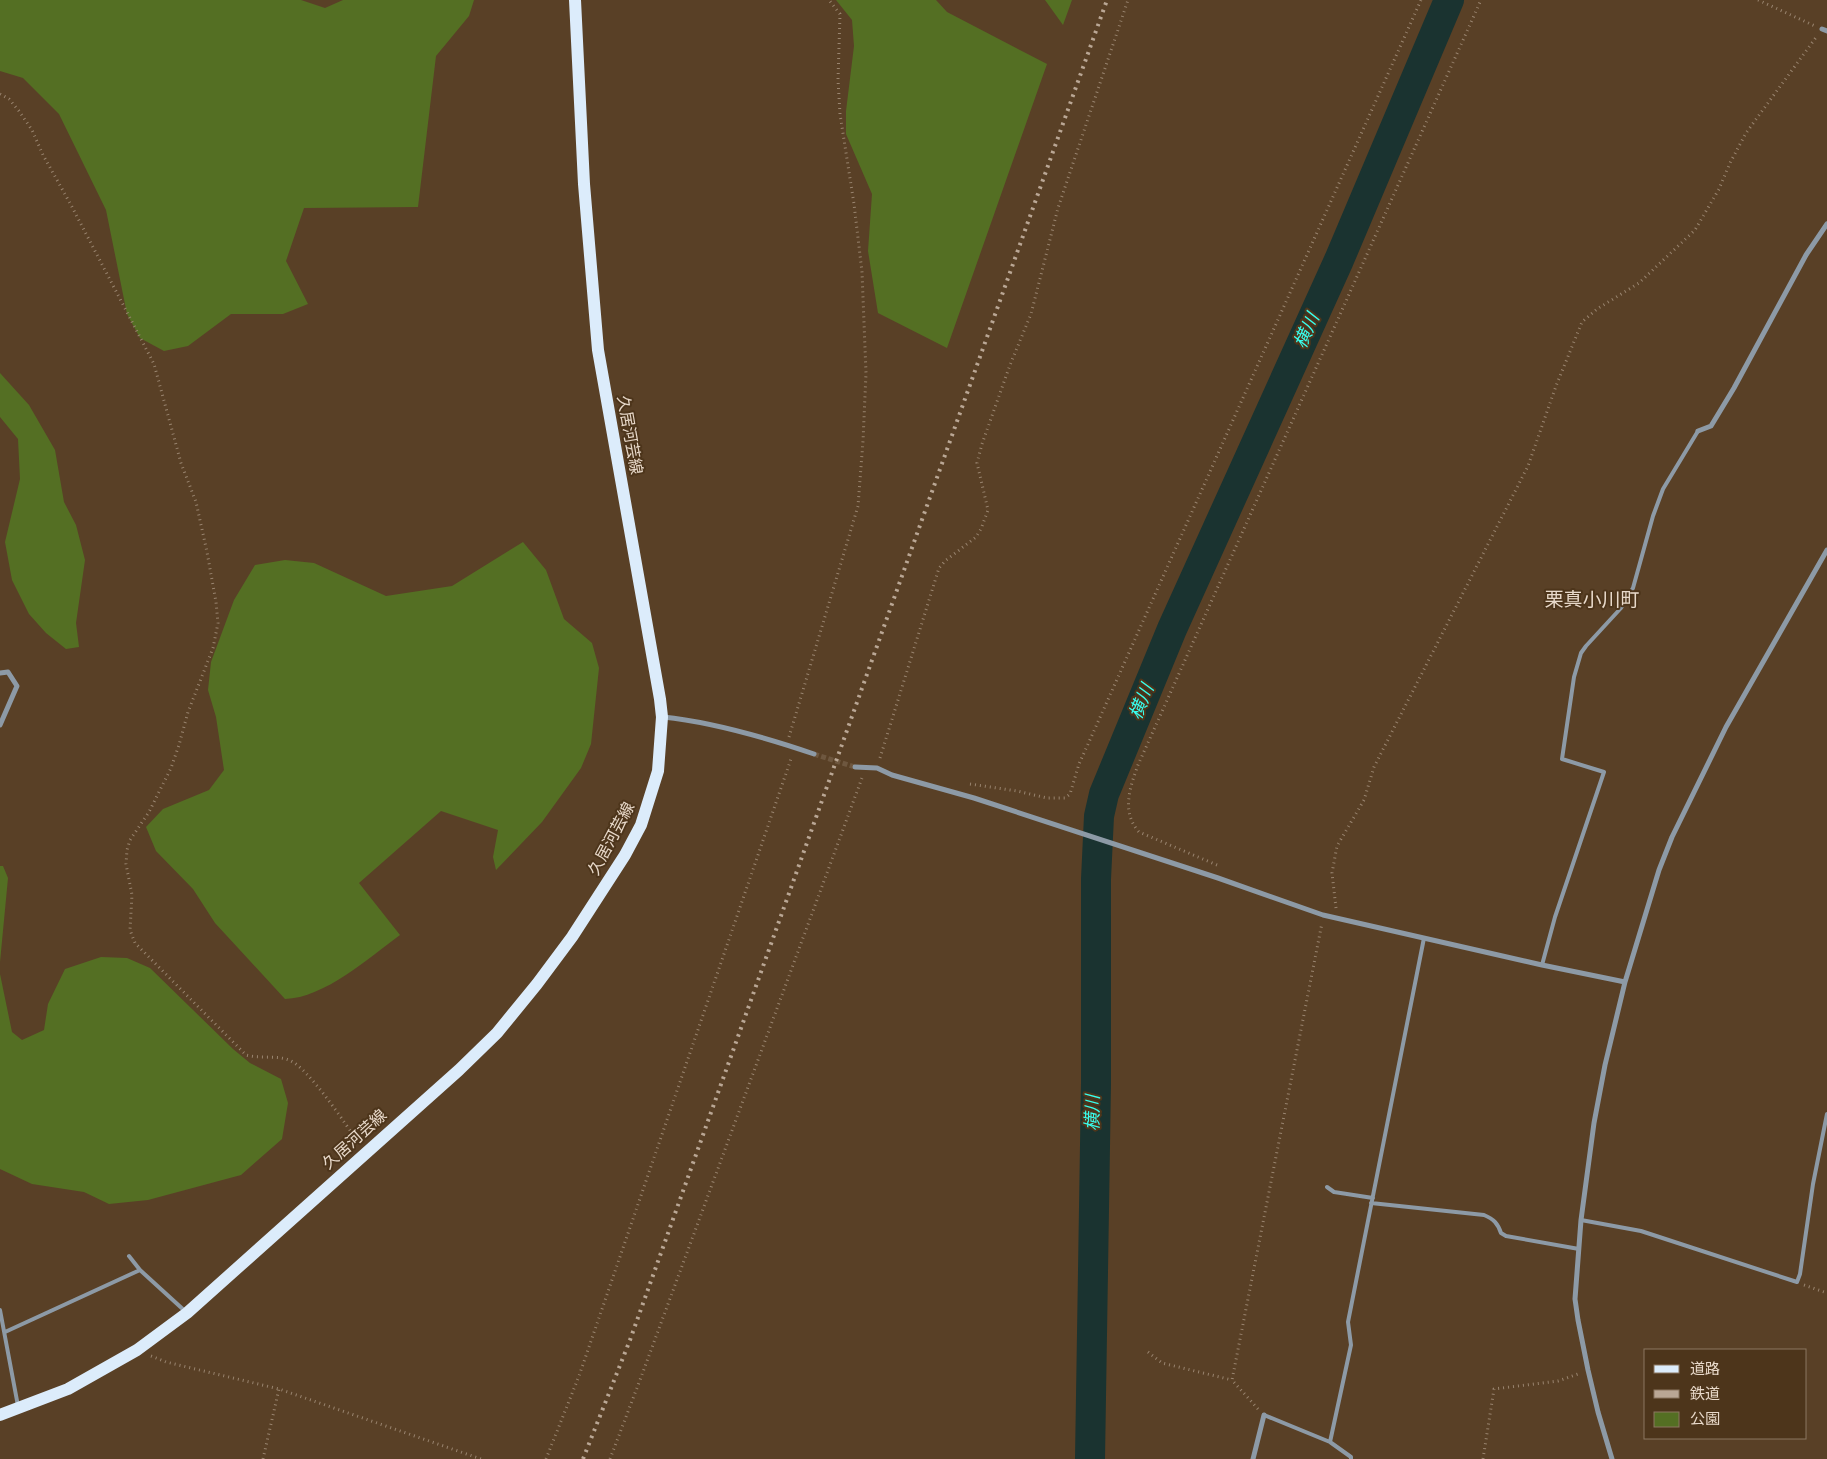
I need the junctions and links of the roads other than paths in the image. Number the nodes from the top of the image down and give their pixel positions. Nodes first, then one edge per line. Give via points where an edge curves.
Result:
1 (575, 0) edge
2 (1827, 224) edge
3 (1698, 431) joint
4 (1827, 550) edge
5 (0, 673) edge
6 (662, 717) junction
7 (0, 724) edge
8 (814, 754) tunnel mouth
9 (855, 767) tunnel mouth
10 (1424, 938) junction
11 (1542, 965) junction
12 (1626, 982) junction
13 (1827, 1114) edge
14 (1327, 1187) dead end
15 (1372, 1198) junction
16 (1372, 1203) junction
17 (1581, 1220) junction
18 (1579, 1250) junction
19 (129, 1256) dead end
20 (140, 1270) junction
21 (0, 1310) edge
22 (187, 1313) junction
23 (5, 1332) junction
24 (19, 1410) junction
25 (1264, 1415) joint
26 (0, 1416) edge
27 (1330, 1442) junction
28 (1253, 1459) edge
29 (1351, 1459) edge
30 (1612, 1459) edge

1 - 6 main road, 久居河芸線 via 584,184 598,350
2 - 3 street via 1806,255 1711,426
3 - 11 lane via 1663,489 1633,588 1621,608 1586,646 1576,669 1562,759 1604,772
4 - 12 street via 1726,727 1672,837
5 - 7 street via 8,672 17,686
6 - 8 street via 686,720
6 - 22 main road, 久居河芸線 via 658,771 641,825 572,937 497,1033
9 - 10 street via 877,768 974,798 1323,915
10 - 11 street
10 - 15 lane
11 - 12 street
12 - 17 street via 1599,1094
13 - 17 lane via 1797,1282 1641,1230
14 - 15 lane via 1334,1192
15 - 16 lane
16 - 18 lane via 1484,1215 1491,1218 1506,1236
16 - 27 lane via 1348,1322 1351,1345
17 - 18 street
18 - 30 street via 1575,1298 1578,1320
19 - 20 lane
20 - 22 lane
20 - 23 lane
21 - 23 lane
22 - 24 main road, 久居河芸線 via 137,1350 68,1389
23 - 24 lane
24 - 26 main road, 久居河芸線
25 - 27 lane
25 - 28 street
27 - 29 lane

